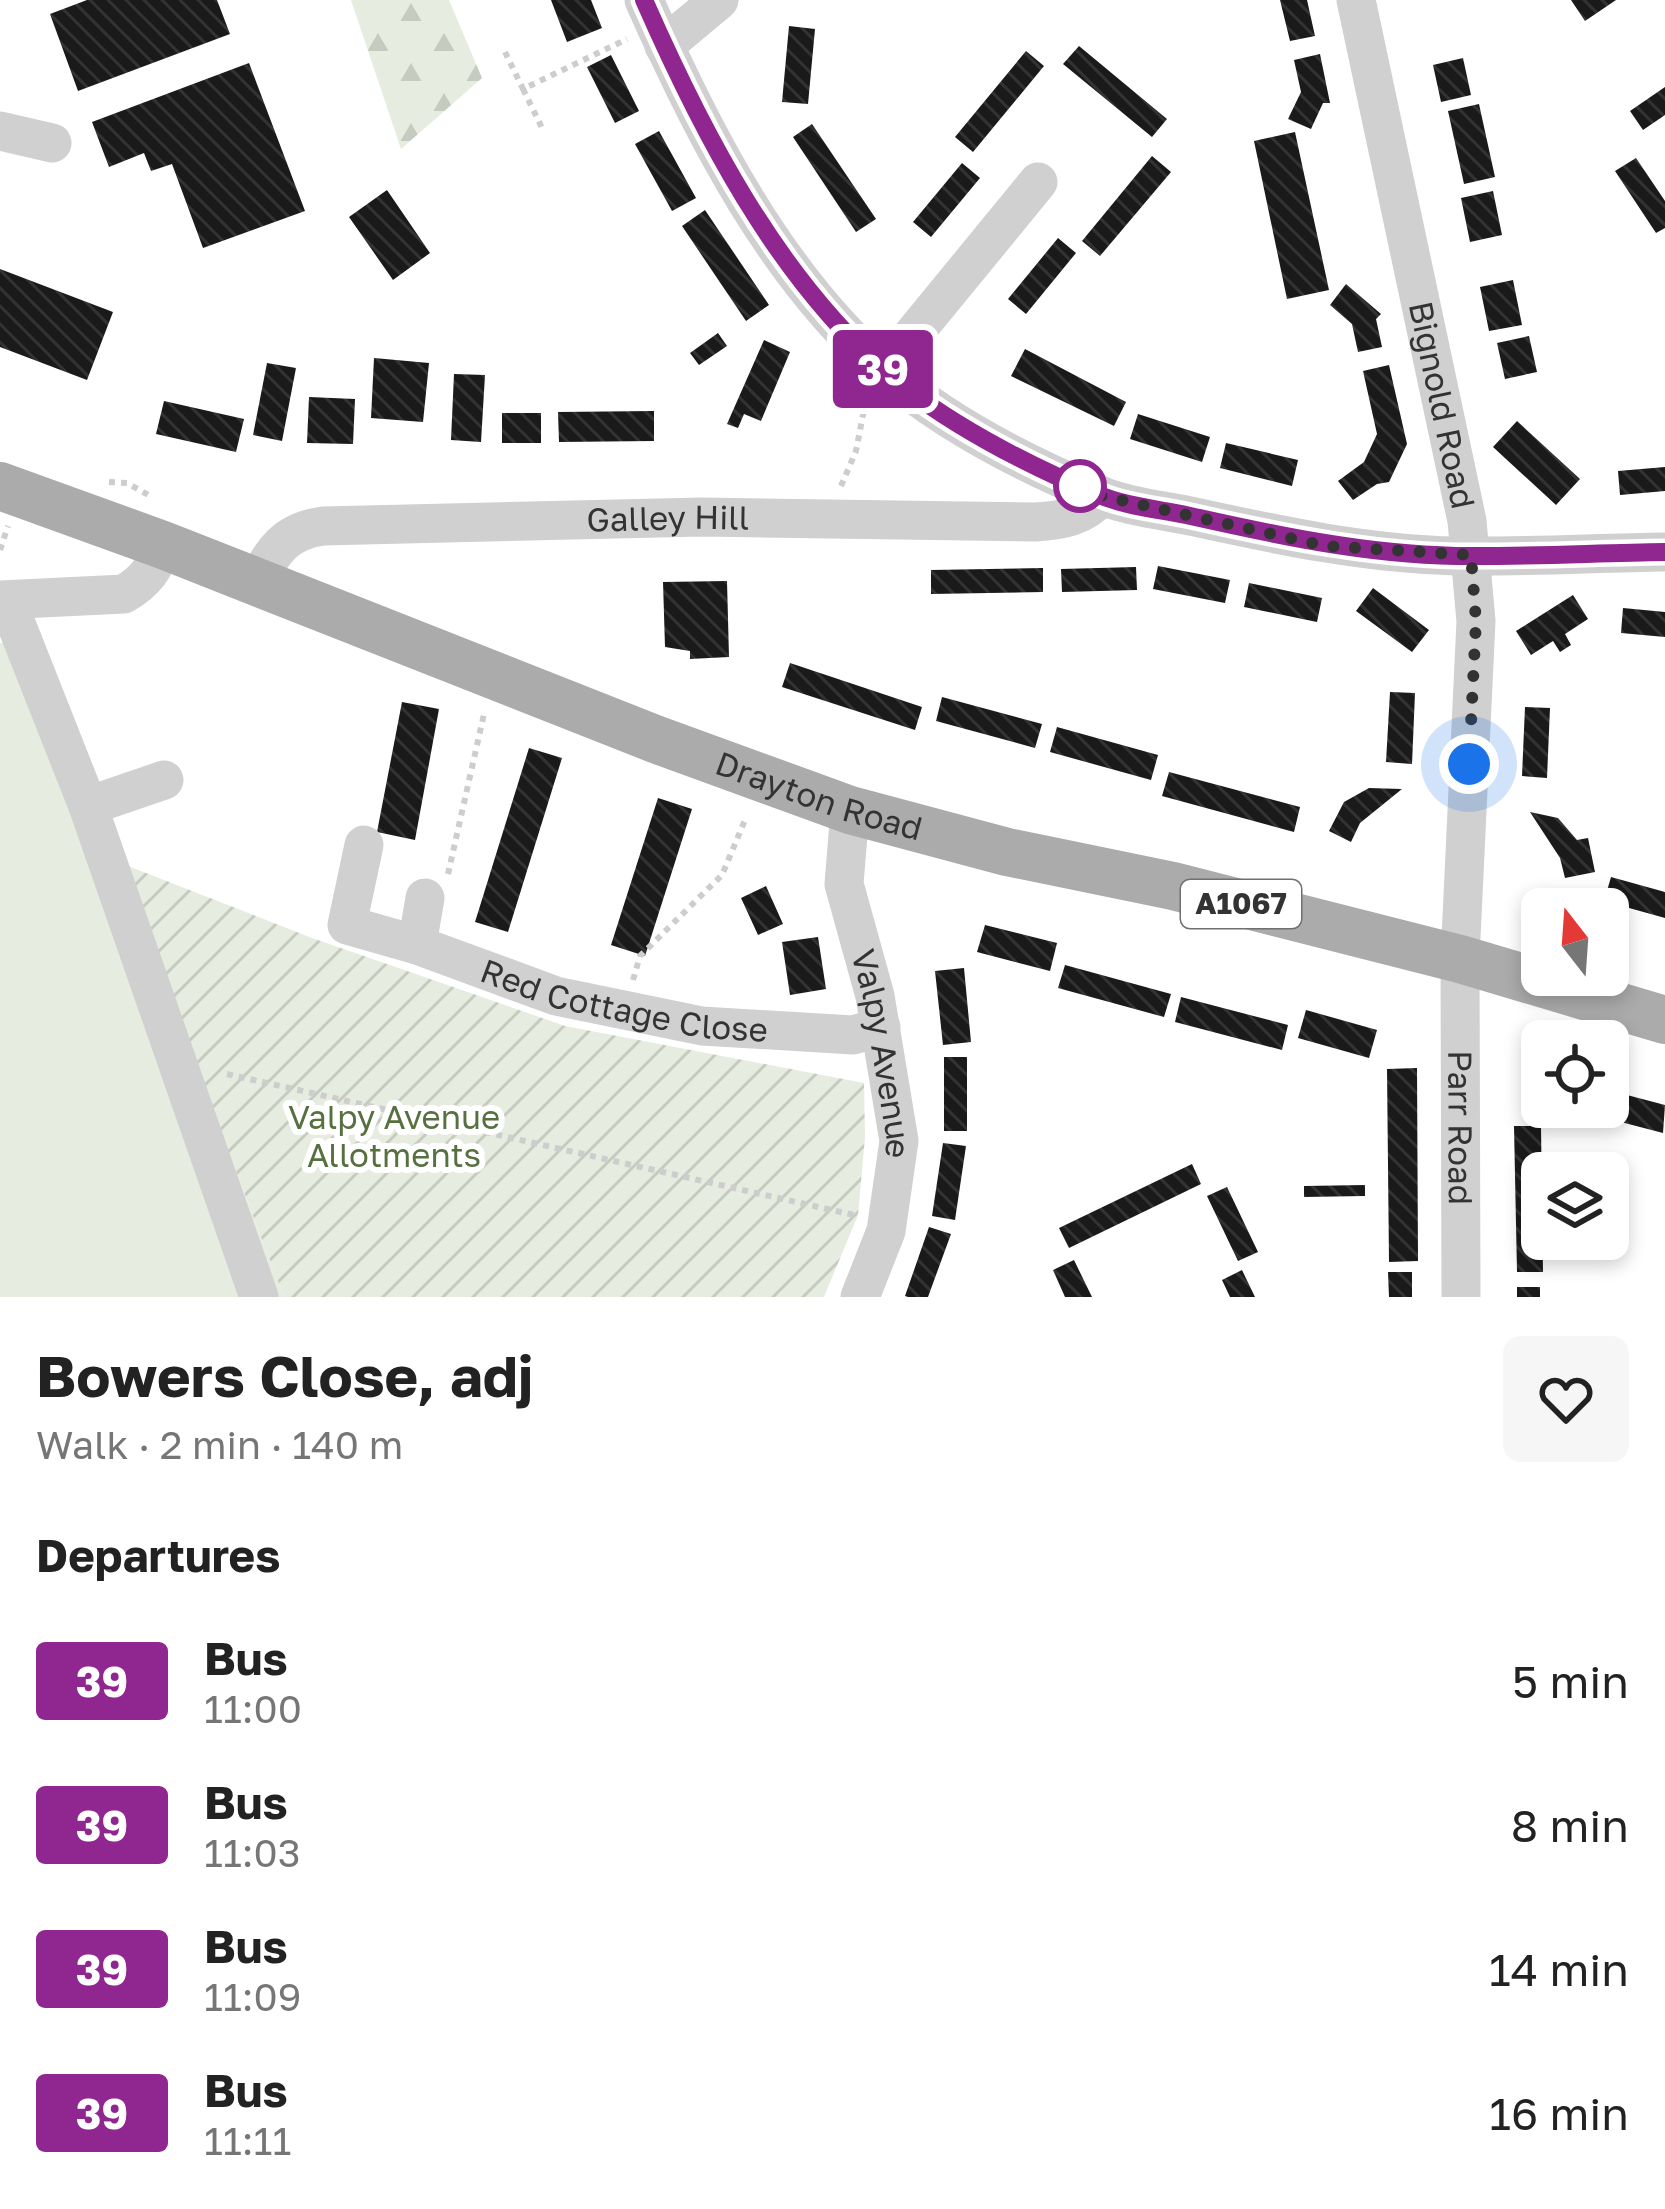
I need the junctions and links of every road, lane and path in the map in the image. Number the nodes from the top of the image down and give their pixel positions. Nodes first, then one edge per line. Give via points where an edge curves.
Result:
1 (644, 0) edge
2 (719, 0) edge
3 (1356, 0) edge
4 (647, 42) junction
5 (505, 52) dead end
6 (523, 89) junction
7 (0, 131) edge
8 (544, 132) dead end
9 (52, 143) dead end
10 (1038, 182) dead end
11 (875, 385) junction
12 (0, 486) edge
13 (840, 490) dead end
14 (1102, 496) junction
15 (163, 545) junction
16 (1665, 552) edge
17 (1471, 555) junction
18 (257, 584) junction
19 (4, 601) edge
20 (484, 713) dead end
21 (164, 780) dead end
22 (88, 806) junction
23 (850, 810) junction
24 (745, 820) dead end
25 (364, 845) dead end
26 (424, 898) joint
27 (417, 945) junction
28 (1460, 959) junction
29 (623, 1012) junction
30 (1665, 1020) edge
31 (881, 1027) junction
32 (227, 1074) dead end
33 (887, 1221) junction
34 (259, 1297) edge
35 (860, 1297) edge
36 (1461, 1297) edge

1 - 4 street
2 - 4 street
3 - 17 street, Bignold Road
4 - 6 path
4 - 11 street
5 - 6 path
6 - 8 path
7 - 9 street
10 - 11 street
11 - 13 path
11 - 14 street via 920,398
12 - 15 main road, Drayton Road / A1067
14 - 17 street via 1326,546
14 - 18 street, Galley Hill via 1068,519 1036,522 703,517 323,526 289,535
15 - 18 main road, Drayton Road / A1067
15 - 19 street via 151,573 124,593
16 - 17 street
17 - 28 street, Bignold Road via 1476,621
18 - 23 main road, Drayton Road / A1067
19 - 22 street
20 - 26 path via 443,894
21 - 22 street
22 - 34 street
23 - 28 main road, Drayton Road / A1067
23 - 31 street, Valpy Avenue via 844,884
24 - 29 path via 722,875 640,956
25 - 27 street, Red Cottage Close via 347,925
26 - 27 street
27 - 29 street, Red Cottage Close via 556,997
28 - 30 main road, Drayton Road / A1067
28 - 36 street, Parr Road
29 - 31 street, Red Cottage Close via 800,1034
31 - 33 street, Valpy Avenue via 899,1142
32 - 33 path
33 - 35 street, Valpy Avenue

